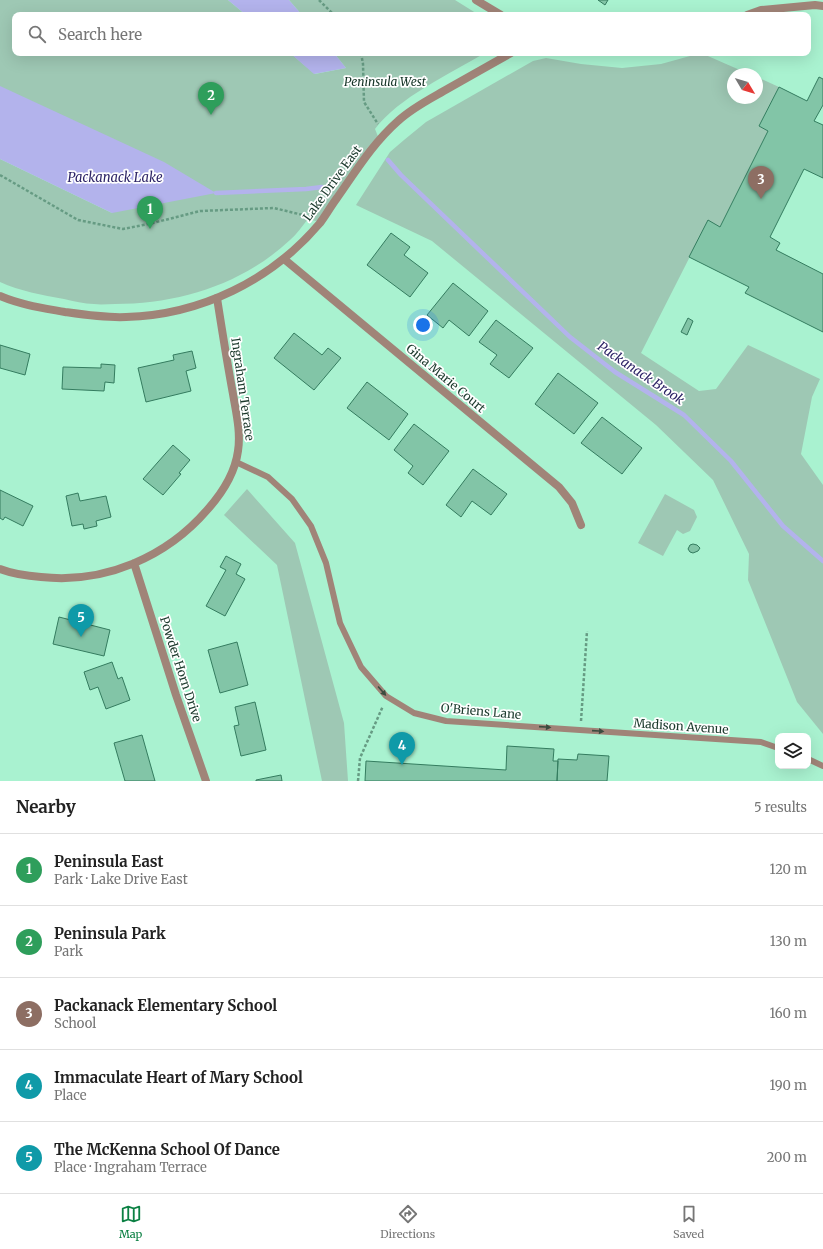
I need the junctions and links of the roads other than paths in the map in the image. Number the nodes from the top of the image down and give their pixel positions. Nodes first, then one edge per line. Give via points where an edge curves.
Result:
1 (476, 0) edge
2 (816, 4) edge
3 (496, 12) edge
4 (755, 12) edge
5 (506, 56) edge
6 (284, 259) junction
7 (0, 296) edge
8 (217, 298) junction
9 (236, 462) junction
10 (581, 525) dead end
11 (134, 563) junction
12 (0, 569) edge
13 (581, 726) joint
14 (775, 747) edge
15 (811, 760) edge
16 (823, 766) edge
17 (206, 781) edge

1 - 3 street
2 - 4 street
5 - 6 street, Lake Drive East via 421,104 399,120 379,139 362,161 322,220
6 - 8 street, Lake Drive East via 247,284
6 - 10 street, Gina Marie Court via 559,487 572,503
7 - 8 street, Lake Drive East via 32,307 126,318 173,312
8 - 9 street, Ingraham Terrace via 239,436
9 - 11 street, Ingraham Terrace via 229,480 197,522 176,540
9 -> 13 lane, O'Briens Lane via 268,477 292,499 311,526 326,563 340,623 361,667 388,697 414,713 446,720
11 - 12 street, Ingraham Terrace via 109,572 82,577 54,578
11 - 17 street, Powder Horn Drive
13 -> 14 lane, Madison Avenue via 615,732 761,742
15 - 16 lane

